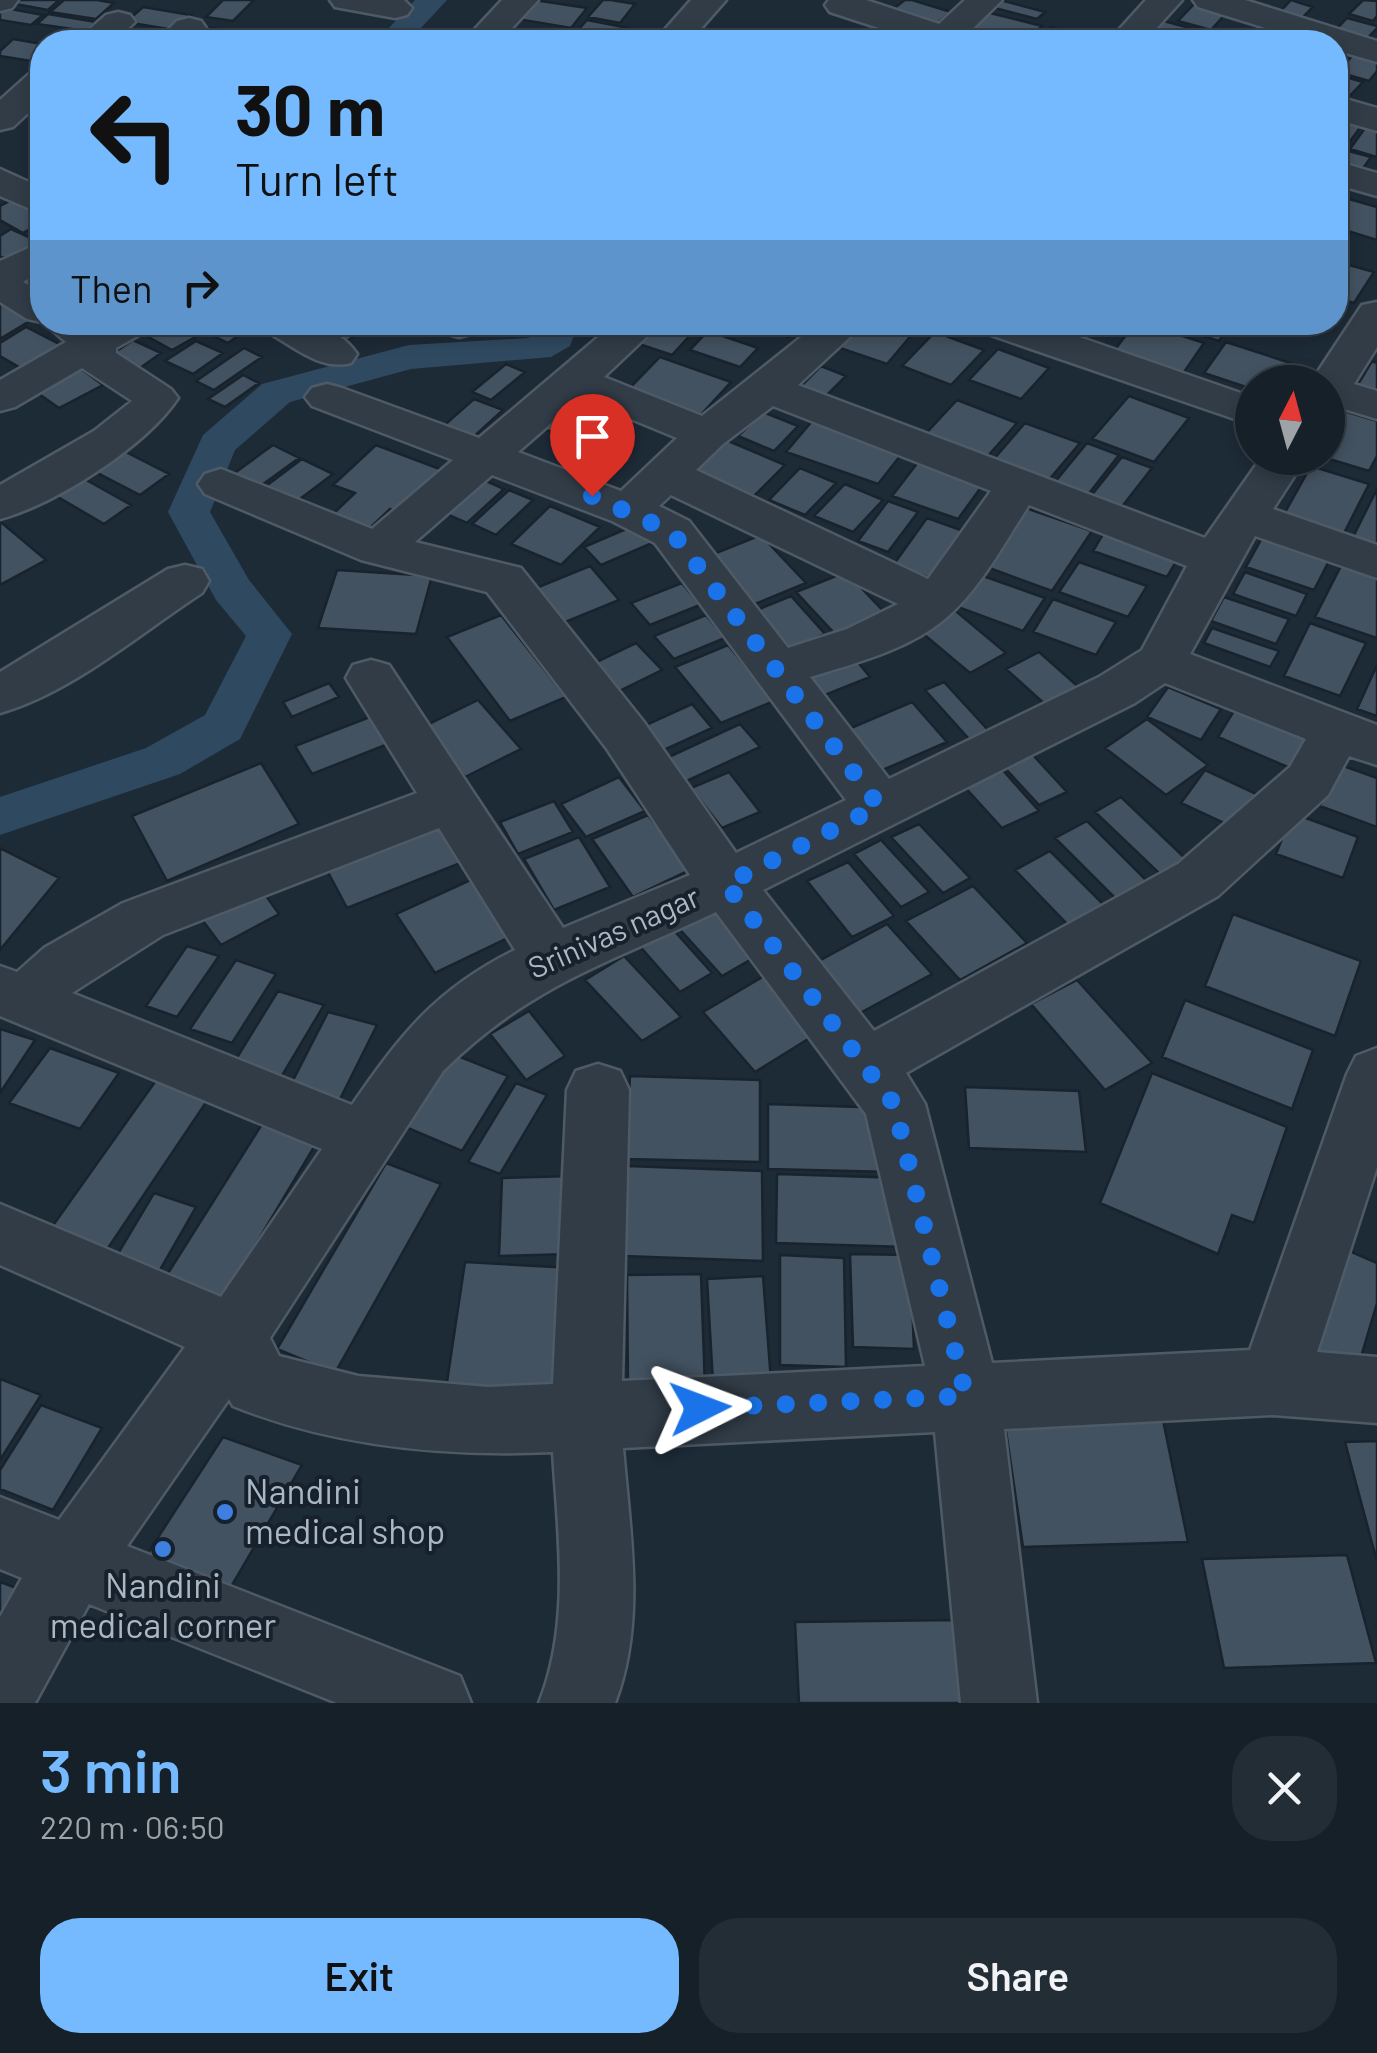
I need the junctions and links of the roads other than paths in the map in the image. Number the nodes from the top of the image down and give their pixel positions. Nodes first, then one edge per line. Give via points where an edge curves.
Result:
1 (347, 0) edge
2 (520, 0) edge
3 (709, 0) edge
4 (985, 0) edge
5 (1165, 0) edge
6 (1221, 3) edge
7 (396, 8) dead end
8 (837, 10) edge
9 (491, 30) edge
10 (683, 30) edge
11 (907, 30) edge
12 (953, 30) edge
13 (1137, 30) edge
14 (1307, 30) edge
15 (1348, 43) edge
16 (1377, 52) edge
17 (30, 76) edge
18 (1348, 111) edge
19 (0, 120) edge
20 (1377, 120) edge
21 (1348, 176) edge
22 (0, 180) edge
23 (1377, 185) edge
24 (30, 196) edge
25 (30, 262) edge
26 (0, 282) edge
27 (30, 302) edge
28 (1377, 314) edge
29 (88, 335) edge
30 (96, 335) edge
31 (303, 335) edge
32 (628, 335) edge
33 (831, 335) edge
34 (1077, 335) edge
35 (1103, 339) edge
36 (336, 354) dead end
37 (1344, 365) edge
38 (578, 381) junction
39 (768, 389) junction
40 (1345, 396) edge
41 (327, 397) dead end
42 (0, 398) edge
43 (1235, 404) edge
44 (1377, 406) edge
45 (707, 434) junction
46 (484, 454) junction
47 (666, 474) junction
48 (1272, 475) edge
49 (1020, 483) junction
50 (221, 484) dead end
51 (0, 504) edge
52 (628, 510) junction
53 (1229, 537) junction
54 (378, 548) junction
55 (1377, 562) edge
56 (185, 581) dead end
57 (933, 601) junction
58 (1161, 662) junction
59 (776, 670) junction
60 (371, 678) dead end
61 (0, 695) edge
62 (1357, 738) edge
63 (452, 802) junction
64 (879, 806) junction
65 (726, 884) junction
66 (551, 958) junction
67 (14, 994) edge
68 (867, 1065) junction
69 (1377, 1074) edge
70 (598, 1090) dead end
71 (364, 1138) junction
72 (0, 1234) edge
73 (234, 1335) junction
74 (1273, 1382) junction
75 (1377, 1390) edge
76 (966, 1396) junction
77 (586, 1414) junction
78 (0, 1533) edge
79 (70, 1564) junction
80 (0, 1691) edge
81 (433, 1703) edge
82 (577, 1703) edge
83 (998, 1703) edge

1 - 7 street
2 - 9 street
3 - 10 street
4 - 12 street
5 - 13 street
6 - 14 street
8 - 11 street
15 - 16 street
17 - 19 street
18 - 20 street
21 - 23 street
22 - 24 street
25 - 26 street
26 - 27 street
28 - 37 street
29 - 42 street
30 - 51 street via 96,358 151,392 153,407 49,480
31 - 36 street
32 - 38 street
33 - 39 street
34 - 35 street
35 - 43 street
38 - 45 street
38 - 46 street
39 - 45 street
39 - 49 street
40 - 44 street
41 - 46 street
45 - 47 street
46 - 52 street
46 - 54 street
47 - 52 street
47 - 57 street
48 - 53 street, Srinivas nagar
49 - 53 street
49 - 57 street
50 - 54 street
52 - 59 street via 672,532
53 - 55 street
53 - 58 street, Srinivas nagar
54 - 65 street via 504,580 624,735
56 - 61 street
57 - 59 street via 877,636
58 - 62 street
58 - 64 street, Srinivas nagar
59 - 64 street
60 - 63 street
62 - 68 street via 1198,880
63 - 66 street
63 - 67 street via 143,919
64 - 65 street, Srinivas nagar
65 - 66 street, Srinivas nagar
65 - 68 street
66 - 71 street, Srinivas nagar via 455,1017
67 - 71 street
68 - 76 street via 894,1104
69 - 74 street
70 - 77 street
71 - 73 street, Srinivas nagar
72 - 73 street
73 - 77 street via 256,1384 358,1410 488,1421
73 - 79 street, Srinivas nagar
74 - 75 street
74 - 76 street
76 - 77 street
76 - 83 street
77 - 82 street via 597,1596 586,1687
78 - 79 street
79 - 80 street, Srinivas nagar
79 - 81 street

